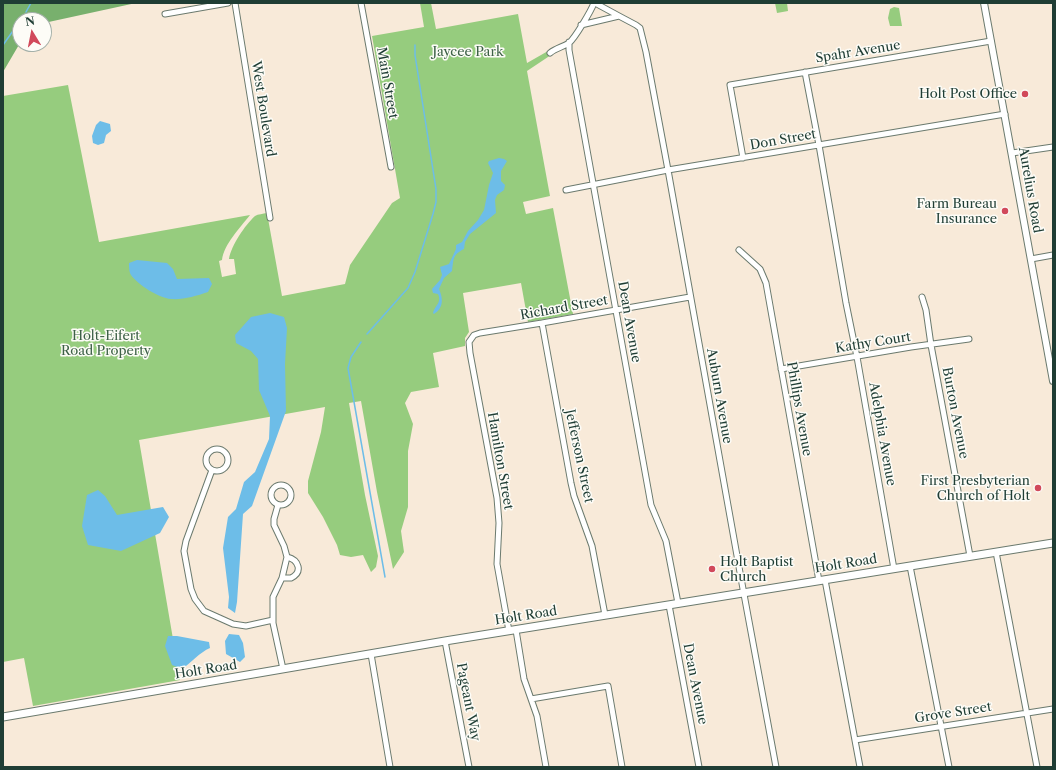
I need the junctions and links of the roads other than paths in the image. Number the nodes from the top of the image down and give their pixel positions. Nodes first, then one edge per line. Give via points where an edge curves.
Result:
1 (228, 3) edge
2 (235, 3) edge
3 (362, 3) edge
4 (595, 3) edge
5 (984, 3) edge
6 (165, 14) dead end
7 (619, 16) junction
8 (581, 25) junction
9 (991, 41) junction
10 (569, 42) junction
11 (550, 53) dead end
12 (804, 72) junction
13 (1005, 114) junction
14 (819, 145) junction
15 (1053, 147) edge
16 (1012, 153) junction
17 (743, 158) junction
18 (391, 167) dead end
19 (668, 170) junction
20 (593, 185) junction
21 (566, 190) dead end
22 (270, 218) dead end
23 (739, 250) dead end
24 (1053, 255) edge
25 (1031, 259) junction
26 (690, 297) junction
27 (922, 297) dead end
28 (615, 310) junction
29 (542, 323) junction
30 (969, 339) dead end
31 (469, 342) joint
32 (931, 345) junction
33 (857, 357) junction
34 (781, 369) junction
35 (1053, 381) edge
36 (212, 470) junction
37 (278, 504) junction
38 (1053, 543) edge
39 (996, 552) junction
40 (970, 556) junction
41 (287, 557) junction
42 (910, 566) junction
43 (894, 569) junction
44 (282, 578) junction
45 (822, 580) junction
46 (744, 593) junction
47 (678, 603) junction
48 (669, 605) junction
49 (605, 615) junction
50 (273, 620) junction
51 (513, 630) junction
52 (445, 641) junction
53 (371, 654) junction
54 (284, 669) junction
55 (531, 699) junction
56 (1053, 709) edge
57 (1027, 713) junction
58 (3, 717) edge
59 (942, 726) junction
60 (856, 740) junction
61 (390, 767) edge
62 (469, 767) edge
63 (546, 767) edge
64 (622, 767) edge
65 (699, 767) edge
66 (776, 767) edge
67 (860, 767) edge
68 (949, 767) edge
69 (1037, 767) edge

1 - 6 street
2 - 22 street, West Boulevard
3 - 18 street, Main Street
4 - 7 street
4 - 8 street
5 - 9 street, Aurelius Road
7 - 8 street
7 - 19 street, Auburn Avenue via 640,28
8 - 10 street
9 - 12 street, Spahr Avenue
9 - 13 street, Aurelius Road
10 - 11 street
10 - 20 street, Dean Avenue
12 - 14 street
12 - 17 street, Spahr Avenue via 730,85
13 - 14 street, Don Street
13 - 16 street, Aurelius Road
14 - 17 street, Don Street
14 - 33 street, Adelphia Avenue
15 - 16 street
16 - 25 street, Aurelius Road
17 - 19 street, Don Street
19 - 20 street, Don Street
19 - 26 street, Auburn Avenue
20 - 21 street, Don Street
20 - 28 street, Dean Avenue
23 - 34 street, Phillips Avenue via 763,275
24 - 25 street
25 - 35 street, Aurelius Road
26 - 28 street, Richard Street
26 - 46 street, Auburn Avenue
27 - 32 street, Burton Avenue
28 - 29 street, Richard Street
28 - 47 street, Dean Avenue via 651,506 666,541
29 - 31 street, Richard Street via 480,333 474,335
29 - 49 street, Jefferson Street via 571,483 592,546
30 - 32 street, Kathy Court
31 - 51 street, Hamilton Street via 496,498 499,523 497,564
32 - 33 street, Kathy Court
32 - 40 street, Burton Avenue
33 - 34 street, Kathy Court
33 - 43 street, Adelphia Avenue
34 - 45 street, Phillips Avenue
36 - 36 street via 207,466 206,457 213,450 220,450 226,456 226,466 220,470
36 - 50 street via 184,551 195,599 204,611 233,624 246,626
37 - 37 street via 273,501 271,491 278,485 285,485 291,496 288,502
37 - 41 street via 274,525
38 - 39 main road, Holt Road
39 - 40 main road, Holt Road
39 - 57 street
40 - 42 main road, Holt Road
41 - 44 street
41 - 44 street via 295,560 299,569 291,578
42 - 43 main road, Holt Road
42 - 59 street
43 - 45 main road, Holt Road
44 - 50 street via 273,597
45 - 46 main road, Holt Road
45 - 60 street, Phillips Avenue
46 - 47 main road, Holt Road
46 - 66 street, Auburn Avenue
47 - 48 main road, Holt Road
48 - 49 main road, Holt Road
48 - 65 street, Dean Avenue
49 - 51 main road, Holt Road
50 - 54 street
51 - 52 main road, Holt Road
51 - 55 street, Hamilton Street
52 - 53 main road, Holt Road
52 - 62 street, Pageant Way
53 - 54 main road, Holt Road
53 - 61 street
54 - 58 main road, Holt Road
55 - 63 street, Hamilton Street via 537,716
55 - 64 street via 608,686
56 - 57 street, Grove Street
57 - 59 street, Grove Street
57 - 69 street
59 - 60 street, Grove Street
59 - 68 street
60 - 67 street, Phillips Avenue

